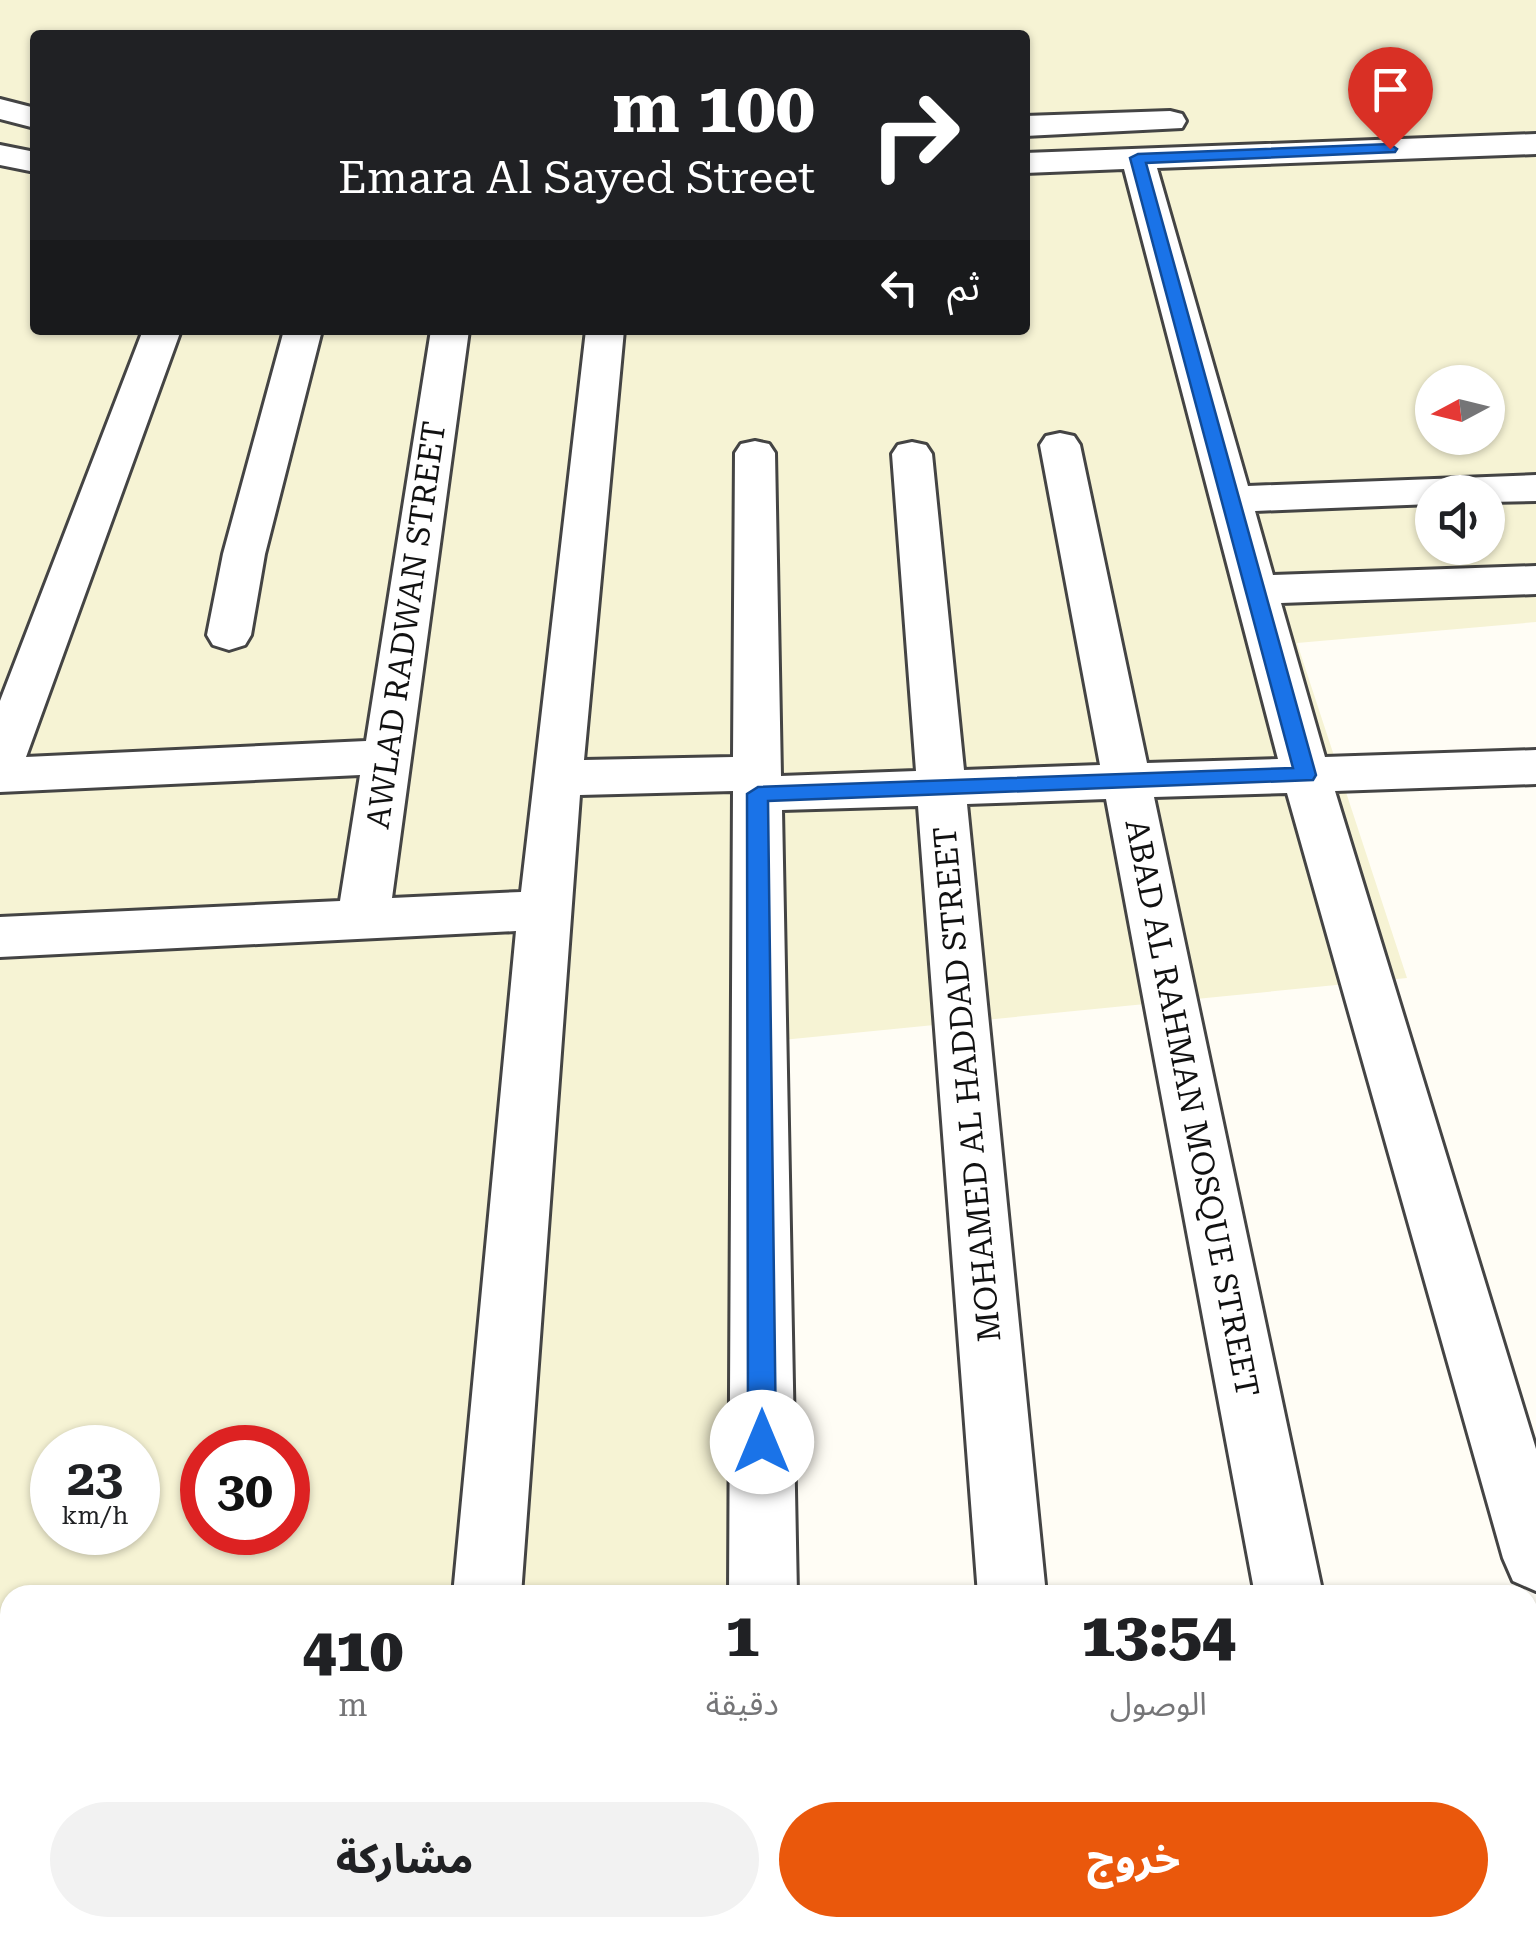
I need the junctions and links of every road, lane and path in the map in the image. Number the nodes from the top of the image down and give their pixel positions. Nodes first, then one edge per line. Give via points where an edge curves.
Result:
1 (0, 109) edge
2 (30, 117) edge
3 (1197, 120) dead end
4 (1030, 126) edge
5 (1536, 144) edge
6 (0, 155) edge
7 (1138, 158) junction
8 (30, 161) edge
9 (1030, 163) edge
10 (160, 335) edge
11 (301, 335) edge
12 (449, 335) edge
13 (604, 335) edge
14 (1060, 445) dead end
15 (755, 453) dead end
16 (912, 454) dead end
17 (1536, 488) edge
18 (1230, 499) junction
19 (1536, 580) edge
20 (1256, 590) junction
21 (229, 635) dead end
22 (387, 758) junction
23 (0, 763) edge
24 (1536, 767) edge
25 (0, 775) edge
26 (1306, 775) junction
27 (558, 778) junction
28 (1126, 782) junction
29 (757, 783) junction
30 (941, 788) junction
31 (544, 910) junction
32 (363, 920) junction
33 (0, 937) edge
34 (1536, 1558) edge
35 (488, 1585) edge
36 (763, 1585) edge
37 (1011, 1585) edge
38 (1287, 1585) edge

1 - 2 street
3 - 4 street
5 - 7 street
6 - 8 street
7 - 9 street
7 - 18 street
10 - 23 street
11 - 21 street
12 - 22 street, AWLAD RADWAN STREET
13 - 27 street
14 - 28 street, ABAD AL RAHMAN MOSQUE STREET
15 - 29 street
16 - 30 street, MOHAMED AL HADDAD STREET
17 - 18 street
18 - 20 street
19 - 20 street
20 - 26 street
22 - 25 street
22 - 32 street, AWLAD RADWAN STREET
24 - 26 street
26 - 28 street
26 - 34 street
27 - 29 street
27 - 31 street
28 - 30 street
28 - 38 street, ABAD AL RAHMAN MOSQUE STREET
29 - 30 street
29 - 36 street
30 - 37 street, MOHAMED AL HADDAD STREET
31 - 32 street
31 - 35 street
32 - 33 street

